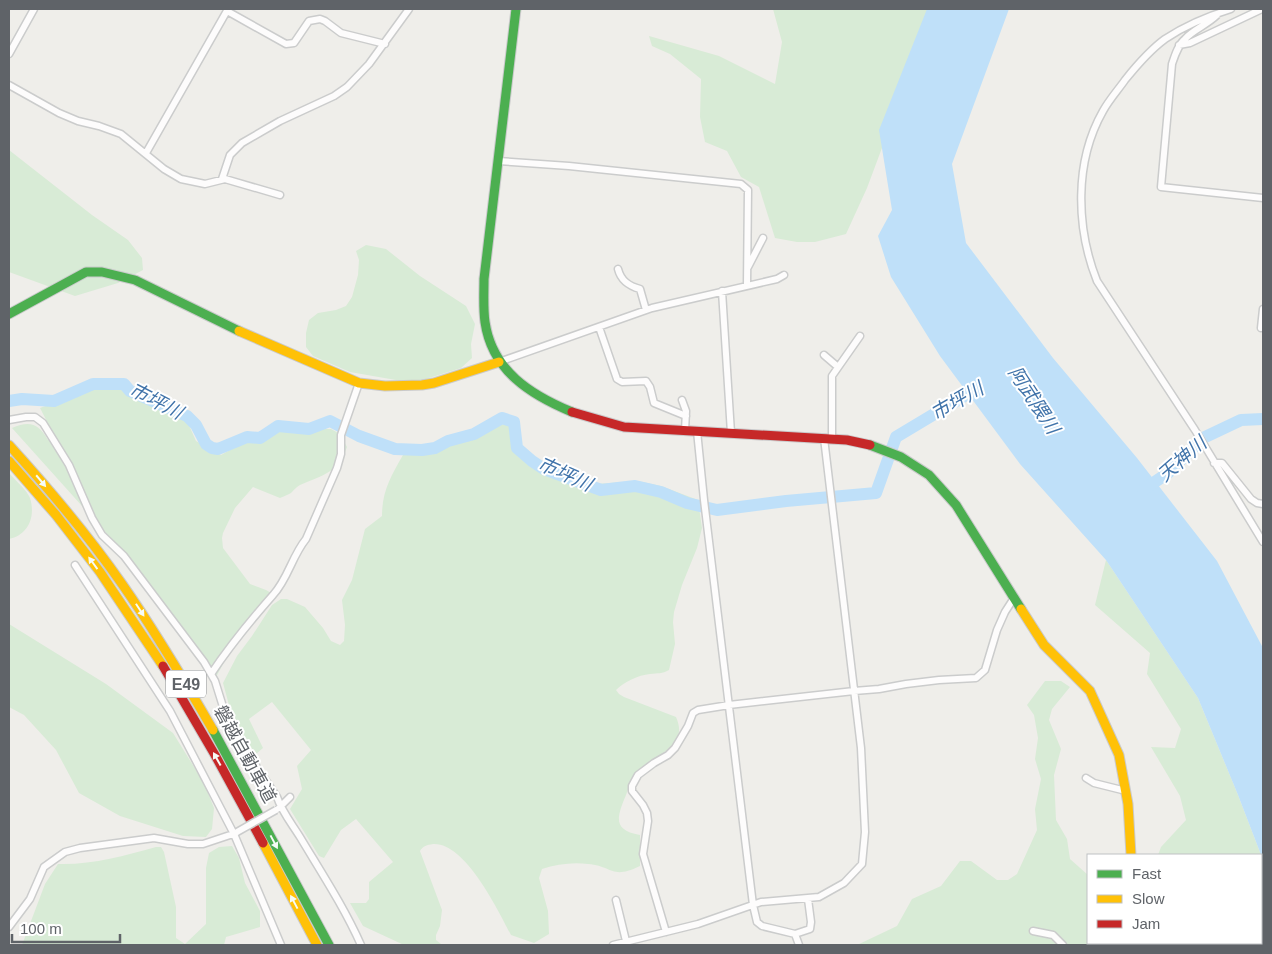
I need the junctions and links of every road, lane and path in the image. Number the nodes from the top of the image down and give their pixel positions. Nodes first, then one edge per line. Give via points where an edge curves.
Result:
1 (34, 9) edge
2 (409, 9) edge
3 (516, 9) edge
4 (1231, 9) edge
5 (1262, 9) edge
6 (228, 10) edge
7 (1220, 12) junction
8 (385, 44) junction
9 (1179, 45) junction
10 (9, 54) edge
11 (9, 85) edge
12 (146, 153) junction
13 (498, 161) junction
14 (222, 179) junction
15 (280, 195) dead end
16 (1263, 198) edge
17 (763, 238) dead end
18 (748, 267) junction
19 (618, 269) dead end
20 (784, 275) dead end
21 (747, 285) junction
22 (722, 291) junction
23 (1263, 309) edge
24 (646, 310) junction
25 (9, 314) edge
26 (599, 327) junction
27 (1261, 328) dead end
28 (860, 336) dead end
29 (824, 355) dead end
30 (499, 362) junction
31 (838, 367) junction
32 (359, 383) junction
33 (682, 400) dead end
34 (686, 416) junction
35 (9, 420) edge
36 (685, 431) junction
37 (697, 432) junction
38 (731, 433) junction
39 (828, 438) junction
40 (9, 445) edge
41 (9, 461) edge
42 (1214, 463) junction
43 (1263, 504) edge
44 (1263, 542) edge
45 (74, 565) dead end
46 (1014, 598) junction
47 (211, 674) junction
48 (854, 691) junction
49 (729, 705) junction
50 (1086, 778) dead end
51 (1126, 791) junction
52 (290, 797) dead end
53 (278, 809) junction
54 (235, 833) junction
55 (1131, 854) edge
56 (808, 899) junction
57 (616, 900) dead end
58 (752, 905) junction
59 (9, 927) edge
60 (1033, 931) dead end
61 (666, 932) junction
62 (795, 934) junction
63 (626, 944) edge
64 (281, 945) edge
65 (316, 945) edge
66 (329, 945) edge
67 (361, 945) edge
68 (613, 945) edge
69 (799, 945) edge
70 (1063, 945) edge

1 - 10 street
2 - 8 street
3 - 13 main road
4 - 7 street
5 - 9 street via 1190,43
6 - 8 street via 286,44 296,41 309,21 317,19 341,33
6 - 12 street
7 - 9 street
7 - 42 street via 1165,40 1139,62 1113,96 1094,129 1083,174 1081,204 1083,231 1097,281
8 - 14 street via 356,78 338,93 242,143 230,155
9 - 16 street via 1172,64 1161,187
11 - 12 street via 71,119 121,134
12 - 14 street via 181,179 205,184
13 - 18 street via 741,184 748,190
13 - 30 main road via 484,279 484,312 488,335
14 - 15 street
17 - 18 street
18 - 21 street
19 - 24 street via 625,282 640,290
20 - 21 street
21 - 22 street
22 - 24 street
22 - 38 street
23 - 27 street
24 - 26 street
25 - 32 main road via 86,272 116,274
26 - 30 street
26 - 34 street via 616,379 622,382 646,380 654,403
28 - 31 street
29 - 31 street
30 - 32 main road via 422,385
30 - 36 main road via 532,394 595,421 624,427
31 - 39 street via 831,383
32 - 47 street via 340,434 341,454 337,468 306,539 299,546 273,596
33 - 34 street
34 - 36 street
35 - 47 street via 35,417 43,423 69,465 102,535 124,556 155,595
36 - 37 main road
37 - 38 main road
37 - 49 street
38 - 39 main road
39 - 46 main road via 863,443 888,451 929,475 956,505
39 - 48 street
40 -> 66 main road, 磐越自動車道 / E49 via 93,546 136,604 177,668
65 -> 41 main road, 磐越自動車道 / E49 via 238,795 169,676 86,553
42 - 43 street via 1222,463 1251,499
42 - 44 street
45 - 54 street via 170,711
46 - 48 street via 997,630 985,670 976,678
46 - 51 main road via 1044,645 1090,691 1119,755
47 - 53 street via 229,726 277,797
48 - 49 street
48 - 56 street via 865,804 864,859 860,868 844,883 827,894
49 - 58 street
49 - 61 street via 693,713 675,748 641,772 632,785 632,791 647,813 643,854
50 - 51 street
51 - 55 main road
52 - 53 street
53 - 54 street, bridge
53 - 67 street via 291,821
54 - 59 street via 203,844 154,838 66,852 44,867 30,899
54 - 64 street
56 - 58 street via 772,900
56 - 62 street via 810,929
57 - 63 street
58 - 61 street
58 - 62 street via 757,922 762,926
60 - 70 street via 1053,935
61 - 63 street
62 - 69 street
63 - 68 street

